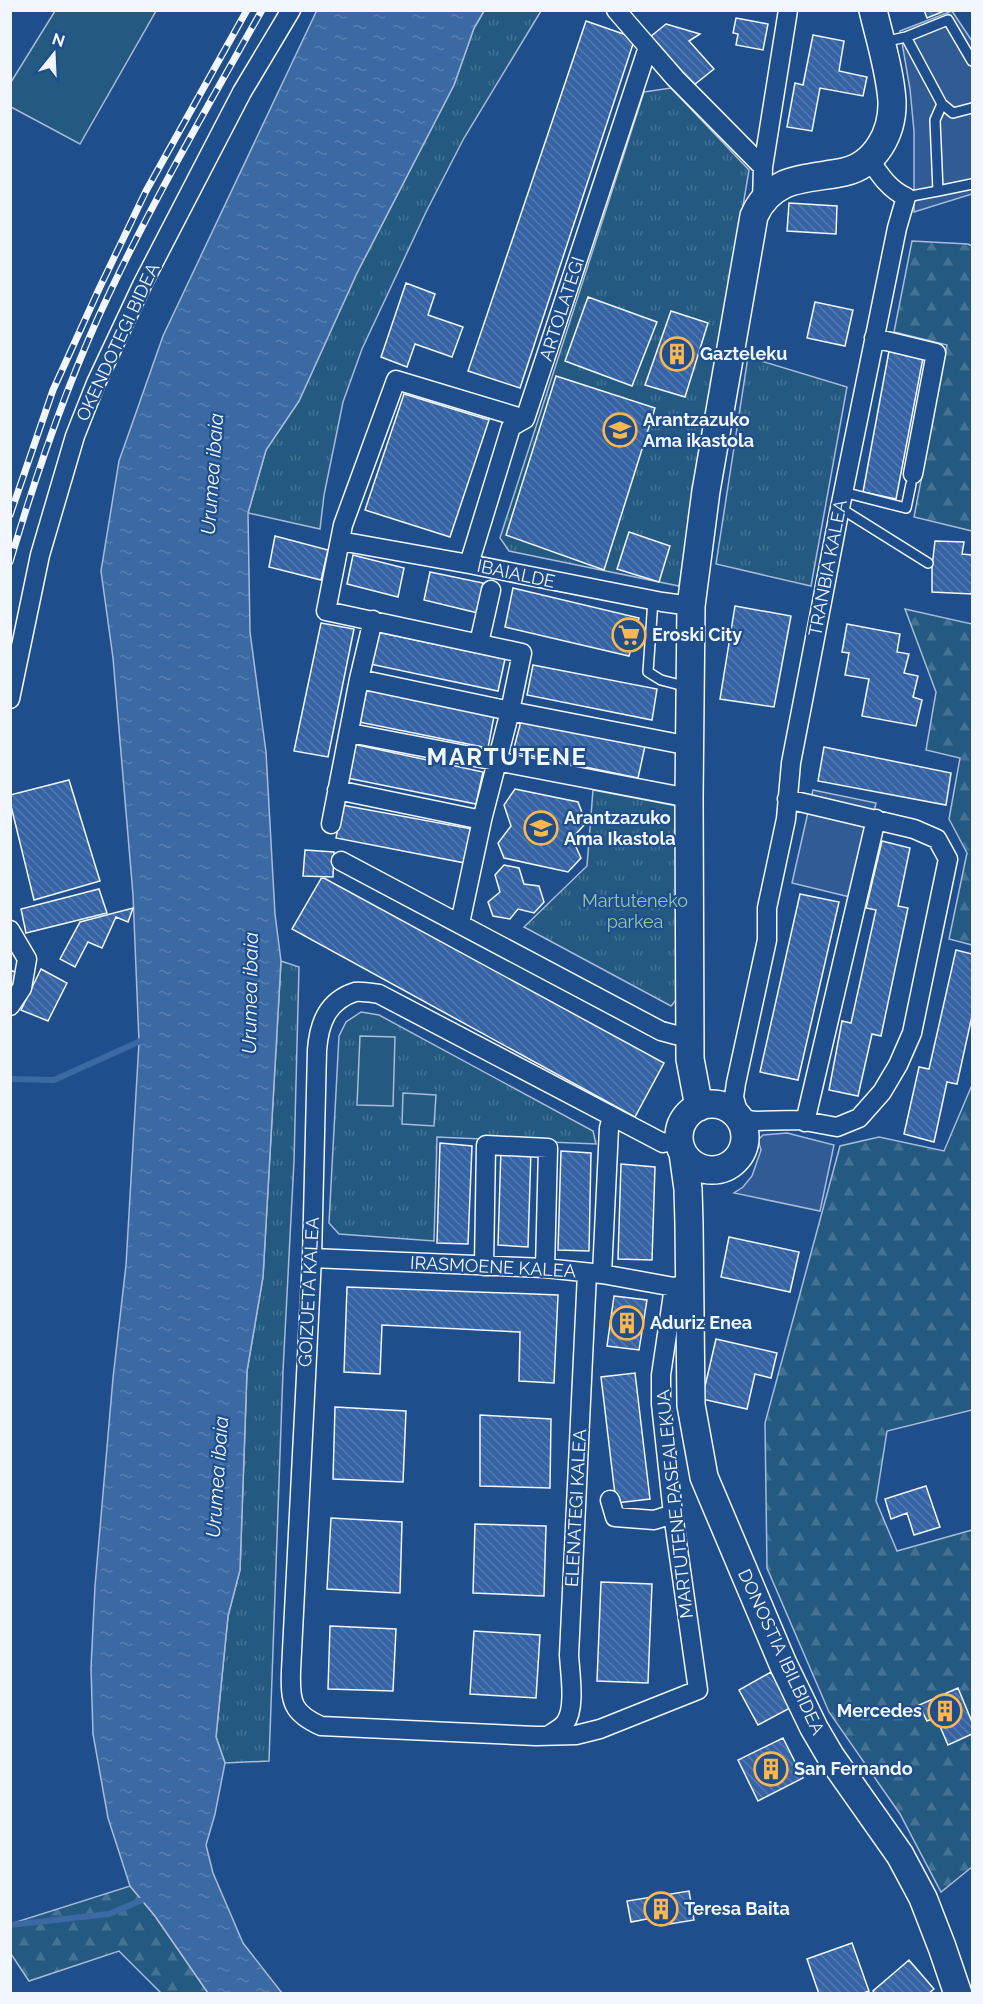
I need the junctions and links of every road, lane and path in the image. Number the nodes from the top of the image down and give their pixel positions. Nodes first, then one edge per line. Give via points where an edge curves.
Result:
1 (291, 10) edge
2 (616, 10) edge
3 (788, 10) edge
4 (873, 10) edge
5 (894, 40) junction
6 (648, 47) junction
7 (972, 60) edge
8 (942, 104) junction
9 (972, 108) edge
10 (870, 159) junction
11 (763, 167) junction
12 (972, 184) edge
13 (938, 191) junction
14 (906, 197) junction
15 (762, 201) junction
16 (874, 338) junction
17 (525, 419) junction
18 (912, 479) joint
19 (841, 500) junction
20 (340, 541) junction
21 (928, 563) dead end
22 (469, 564) junction
23 (491, 590) dead end
24 (653, 600) junction
25 (691, 606) junction
26 (373, 620) junction
27 (479, 643) junction
28 (359, 679) junction
29 (690, 687) junction
30 (10, 699) edge
31 (510, 711) junction
32 (350, 733) junction
33 (690, 746) junction
34 (497, 762) junction
35 (337, 790) junction
36 (689, 798) junction
37 (787, 799) junction
38 (876, 819) junction
39 (482, 820) junction
40 (331, 824) dead end
41 (341, 861) dead end
42 (460, 923) junction
43 (10, 930) edge
44 (10, 1006) edge
45 (691, 1035) junction
46 (699, 1107) junction
47 (612, 1117) junction
48 (740, 1119) junction
49 (805, 1122) junction
50 (681, 1147) junction
51 (716, 1170) junction
52 (689, 1224) junction
53 (312, 1258) junction
54 (484, 1266) junction
55 (545, 1268) junction
56 (594, 1273) junction
57 (682, 1286) junction
58 (610, 1500) dead end
59 (673, 1514) junction
60 (698, 1690) joint
61 (549, 1735) junction
62 (958, 1994) edge

1 - 30 street, OKENDOTEGI BIDEA via 237,102 96,383 75,436 40,555
2 - 6 street
3 - 11 street
4 - 5 main road
5 - 7 lane via 948,20
5 - 8 lane
5 - 10 main road via 891,120 886,137
6 - 11 street
6 - 17 street, ARTOLATEGI
8 - 9 lane via 953,113
8 - 13 lane via 935,120
10 - 14 street via 895,192
10 - 15 main road via 848,171 786,183
11 - 15 street
12 - 13 lane
13 - 14 lane
14 - 16 street, TRANBIA KALEA
15 - 25 main road via 754,216 726,370
16 - 18 street via 936,353
16 - 19 street, TRANBIA KALEA
17 - 20 street via 396,380
17 - 22 street, ARTOLATEGI via 511,427
18 - 19 lane via 906,508
19 - 21 lane
19 - 37 street, TRANBIA KALEA
20 - 22 street, IBAIALDE
20 - 26 street via 326,610
22 - 24 street, IBAIALDE
23 - 27 street
24 - 25 street, IBAIALDE
24 - 29 lane via 648,672 661,680
25 - 29 main road
26 - 27 street
26 - 28 street
27 - 31 street via 522,653
28 - 31 street
28 - 32 street
29 - 33 main road
31 - 33 street
31 - 34 street
32 - 34 street
32 - 35 street
33 - 36 main road
34 - 36 street
34 - 39 street
35 - 39 street
35 - 40 street
36 - 45 main road
37 - 38 street
37 - 48 street, TRANBIA KALEA via 767,908 767,940 735,1083
38 - 49 street
38 - 49 street via 937,839 948,859 912,1034 882,1092 859,1118 837,1127
39 - 42 street
41 - 42 street
42 - 45 street via 661,1031
43 - 44 street via 27,959 22,988
45 - 46 main road via 692,1078
46 - 48 main road via 726,1107
46 - 50 main road via 681,1126
47 - 50 street, GOIZUETA KALEA via 663,1143
47 - 53 street, GOIZUETA KALEA via 379,994 357,992 328,1010 319,1029
47 - 56 street
48 - 49 street
48 - 51 main road, MARTUTENE PASEALEKUA via 745,1140 742,1151 727,1167
50 - 51 main road via 697,1166
50 - 52 main road, MARTUTENE PASEALEKUA
51 - 52 main road, MARTUTENE PASEALEKUA via 698,1193
52 - 57 main road, MARTUTENE PASEALEKUA
53 - 54 street, IRASMOENE KALEA
53 - 61 street, GOIZUETA KALEA via 290,1695 296,1709 321,1726
54 - 55 street, IRASMOENE KALEA
54 - 55 street via 486,1145 548,1148
55 - 56 street, IRASMOENE KALEA
56 - 57 street, IRASMOENE KALEA
56 - 61 street, ELENATEGI KALEA via 569,1655 571,1706 563,1726
57 - 59 street, MARTUTENE PASEALEKUA via 661,1375
57 - 62 main road, DONOSTIA IBILBIDEA via 691,1405 704,1477 814,1728 923,1898
58 - 59 street via 615,1517 654,1520
59 - 60 street, MARTUTENE PASEALEKUA
60 - 61 street, GOIZUETA KALEA via 600,1729 576,1735

